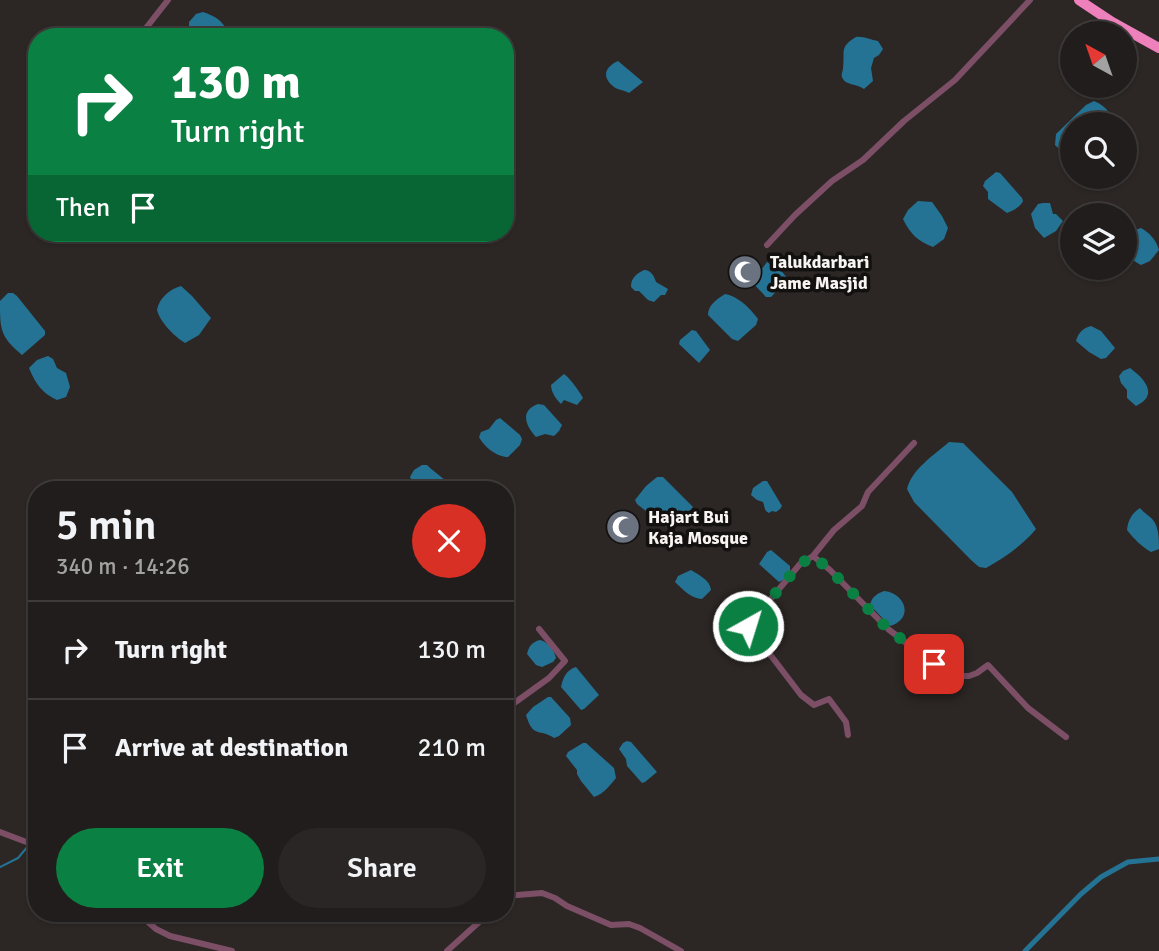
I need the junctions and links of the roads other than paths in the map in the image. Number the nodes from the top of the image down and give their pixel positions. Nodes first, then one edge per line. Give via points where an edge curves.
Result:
1 (168, 0) edge
2 (1030, 0) edge
3 (1079, 0) edge
4 (146, 28) edge
5 (1159, 48) edge
6 (767, 245) dead end
7 (914, 443) dead end
8 (813, 556) junction
9 (538, 629) dead end
10 (514, 703) edge
11 (848, 735) dead end
12 (1066, 737) dead end
13 (0, 832) edge
14 (28, 843) edge
15 (514, 895) edge
16 (148, 922) edge
17 (479, 922) edge
18 (232, 951) edge
19 (447, 951) edge
20 (681, 951) edge

1 - 4 street
2 - 6 street via 955,80 832,181
3 - 5 highway
7 - 8 street
8 - 11 street via 800,564 748,626 801,695 814,705 829,699 846,722
8 - 12 street via 888,629 934,664 954,676 969,676 988,665 1028,708
9 - 10 street via 565,661
13 - 14 street
15 - 20 street via 542,893 611,925 640,928
16 - 18 street via 170,936
17 - 19 street

